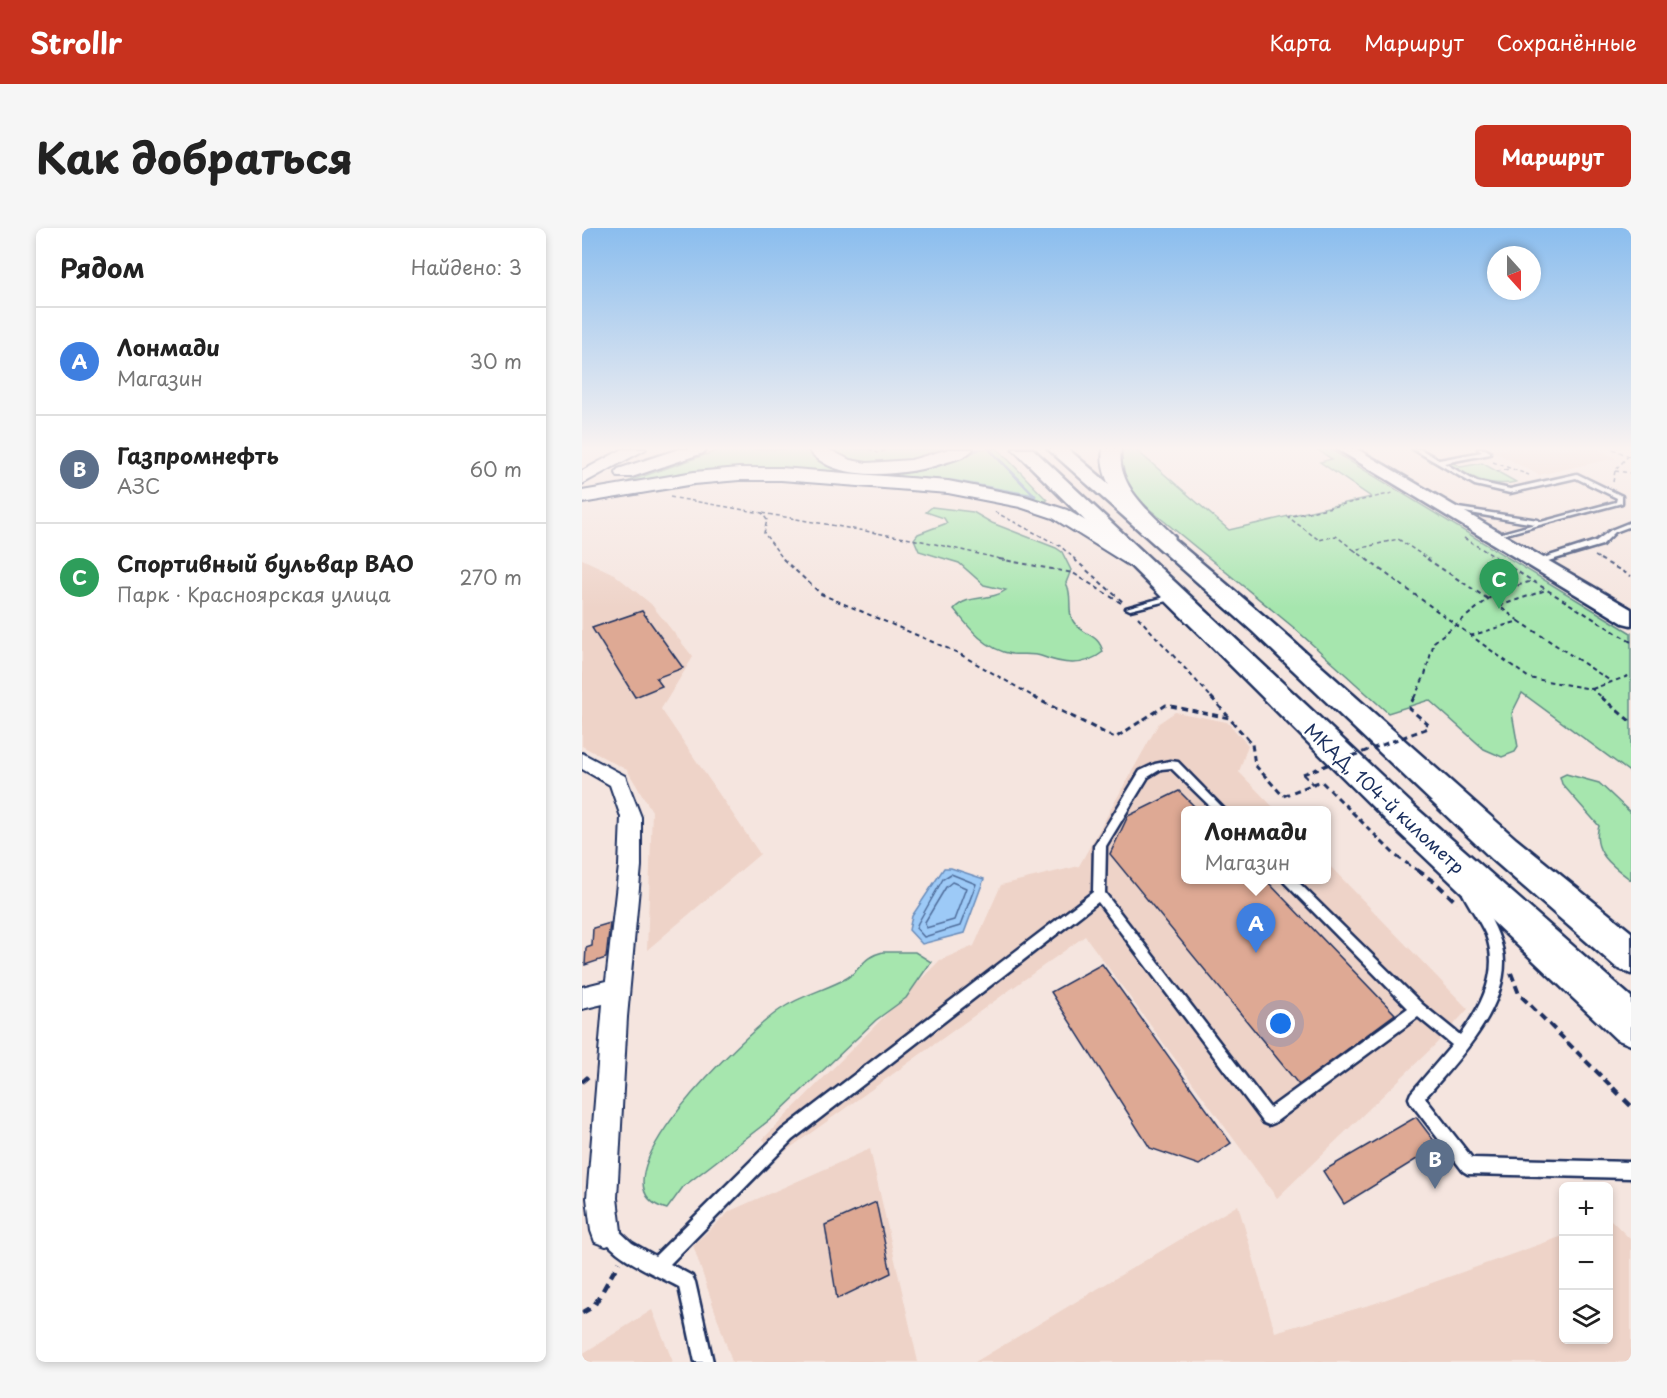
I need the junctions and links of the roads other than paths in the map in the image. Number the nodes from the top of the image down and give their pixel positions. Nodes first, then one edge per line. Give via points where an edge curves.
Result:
1 (1022, 502) edge
2 (1077, 502) edge
3 (1119, 502) edge
4 (1132, 502) edge
5 (1434, 502) edge
6 (1619, 502) edge
7 (1441, 506) junction
8 (1545, 524) junction
9 (1631, 524) edge
10 (1493, 537) junction
11 (1184, 557) junction
12 (1535, 562) junction
13 (1144, 566) junction
14 (1176, 596) junction
15 (1130, 608) road end
16 (1631, 618) edge
17 (582, 760) edge
18 (1216, 806) edge
19 (1403, 816) junction
20 (1294, 884) edge
21 (1099, 894) junction
22 (1574, 909) junction
23 (1612, 923) dead end
24 (1631, 956) edge
25 (617, 989) junction
26 (582, 998) edge
27 (1418, 1009) junction
28 (1631, 1024) edge
29 (1461, 1044) junction
30 (1631, 1170) edge
31 (606, 1231) joint
32 (656, 1266) junction
33 (704, 1362) edge

1 - 13 main road via 1060,514
2 - 13 highway, МКАД, 104-й километр
3 - 11 highway
4 - 11 main road
5 - 7 street
6 - 8 lane
7 - 8 lane
7 - 10 street
8 - 10 lane
9 - 12 lane via 1613,531 1599,543
10 - 12 street
11 - 22 highway
12 - 16 street
13 - 14 highway, МКАД, 104-й километр
14 - 15 lane
14 - 19 highway, МКАД, 104-й километр
17 - 25 street via 618,781 631,817 630,867
18 - 21 lane via 1174,765 1154,767 1144,774 1100,846
19 - 28 highway, МКАД, 104-й километр
19 - 29 lane via 1469,894 1487,924 1498,960 1493,995
20 - 27 lane
21 - 27 lane via 1269,1118
21 - 32 lane via 787,1135
22 - 23 lane
22 - 24 highway
25 - 26 street
25 - 31 street via 602,1198
27 - 29 lane
29 - 30 lane via 1416,1098 1468,1166
31 - 32 lane via 626,1249
32 - 33 lane via 686,1282

